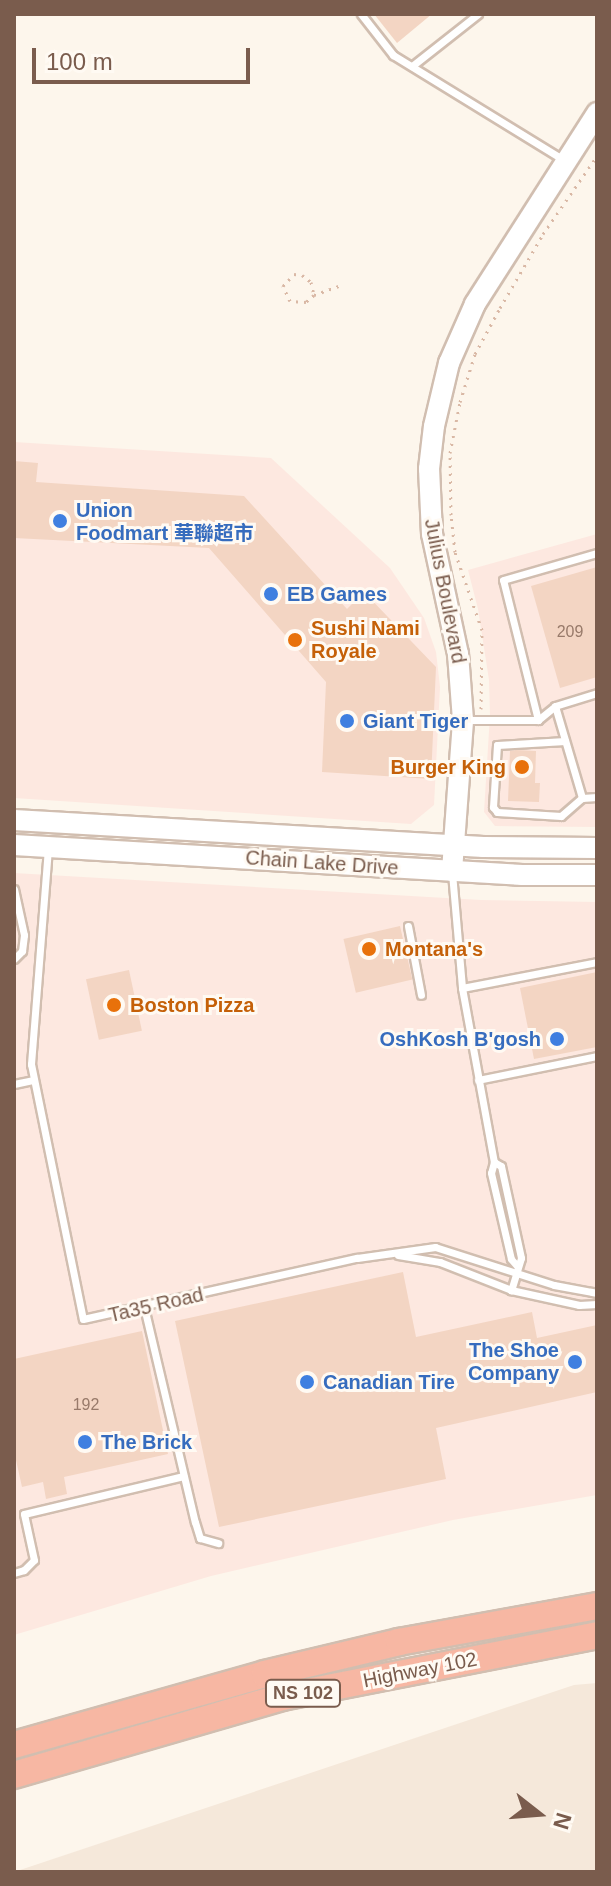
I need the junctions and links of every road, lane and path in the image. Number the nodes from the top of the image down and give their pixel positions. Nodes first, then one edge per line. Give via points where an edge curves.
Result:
1 (361, 14) edge
2 (478, 14) edge
3 (412, 66) junction
4 (597, 113) edge
5 (597, 156) edge
6 (566, 162) junction
7 (339, 286) dead end
8 (314, 295) junction
9 (597, 553) edge
10 (597, 693) edge
11 (555, 706) junction
12 (472, 720) junction
13 (538, 720) junction
14 (565, 741) junction
15 (597, 797) edge
16 (582, 798) junction
17 (14, 820) edge
18 (49, 822) junction
19 (14, 845) edge
20 (48, 846) junction
21 (453, 846) junction
22 (597, 848) edge
23 (452, 871) junction
24 (597, 875) edge
25 (14, 889) edge
26 (408, 926) dead end
27 (14, 959) edge
28 (597, 962) edge
29 (462, 988) junction
30 (421, 995) dead end
31 (597, 1056) edge
32 (33, 1080) junction
33 (478, 1080) junction
34 (14, 1084) edge
35 (392, 1254) junction
36 (516, 1270) junction
37 (511, 1290) junction
38 (597, 1293) edge
39 (597, 1304) edge
40 (144, 1307) junction
41 (184, 1476) junction
42 (218, 1543) dead end
43 (14, 1573) edge
44 (597, 1606) edge
45 (597, 1635) edge
46 (14, 1745) edge
47 (14, 1775) edge

1 - 3 lane via 393,55
2 - 3 lane
3 - 6 lane
4 - 6 street, Julius Boulevard
5 - 12 path via 500,308 475,354 460,402 450,453 451,515 455,552 482,630
6 - 12 street, Julius Boulevard via 470,314 449,363 434,426 429,469 432,534
7 - 8 path
8 - 8 path via 311,282 302,275 294,274 283,286 290,301 306,302
9 - 13 lane via 503,580
10 - 11 lane
11 - 13 lane
11 - 14 lane
12 - 13 lane
12 - 21 street, Julius Boulevard
14 - 16 lane
14 - 16 lane via 497,745 493,807 497,812 561,816
15 - 16 lane
17 - 18 street, Chain Lake Drive
18 - 20 street
18 - 21 street, Chain Lake Drive
19 - 20 street, Chain Lake Drive
20 - 23 street, Chain Lake Drive
20 - 32 lane via 31,1048
21 - 22 street, Chain Lake Drive
21 - 23 street, Julius Boulevard
23 - 24 street, Chain Lake Drive
23 - 29 lane
25 - 27 lane via 24,935 22,951
26 - 30 lane
28 - 29 lane
29 - 33 lane
31 - 33 lane
32 - 34 lane
32 - 40 lane, Ta35 Road via 83,1319
33 - 36 lane via 521,1258
35 - 36 lane, Ta35 Road via 435,1247
35 - 37 lane, Ta35 Road via 440,1262
35 - 40 lane, Ta35 Road
36 - 37 lane
36 - 38 lane, Ta35 Road
37 - 39 lane, Ta35 Road
40 - 41 lane
41 - 42 lane via 200,1538
41 - 43 lane via 24,1514 34,1560
44 - 46 highway, Highway 102 / NS 102 via 280,1670
45 - 47 highway, Highway 102 / NS 102 via 282,1697

